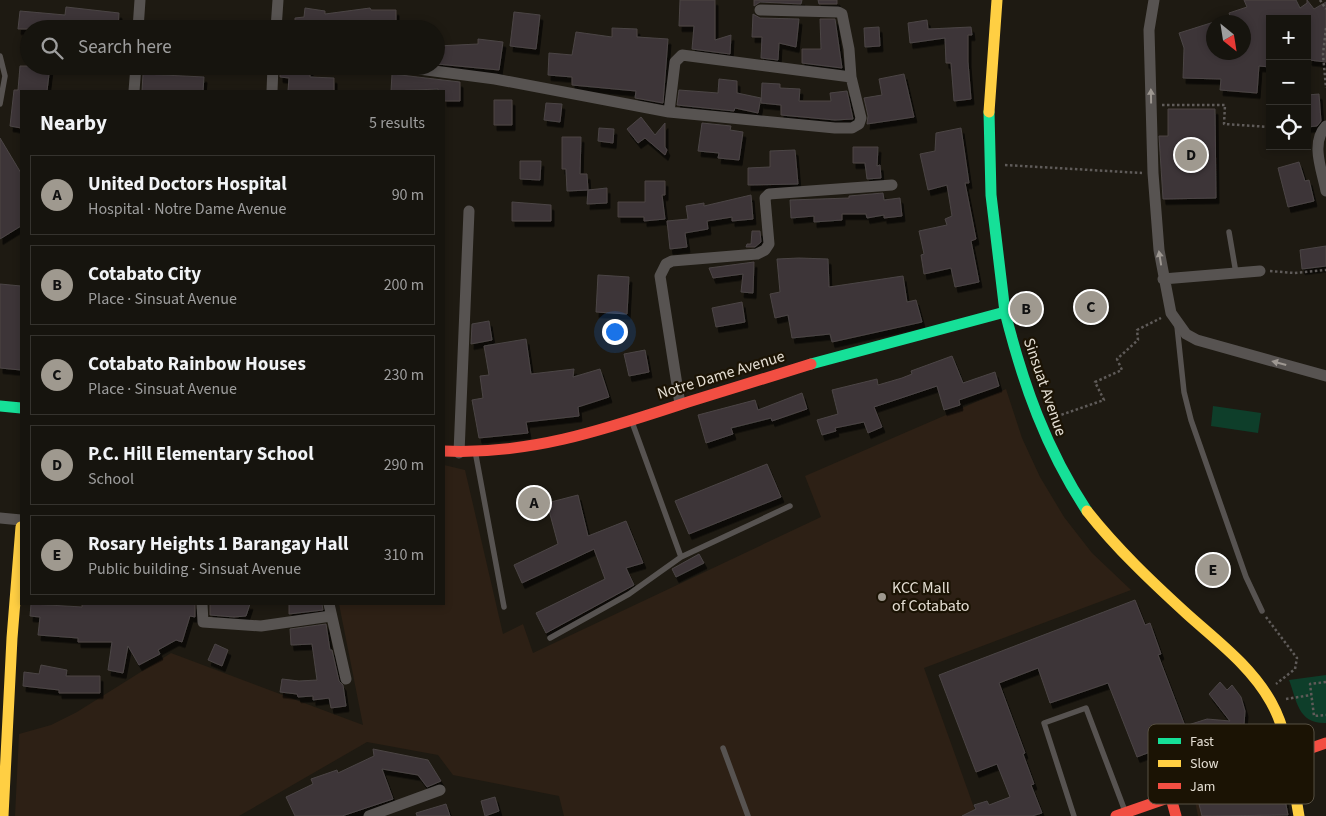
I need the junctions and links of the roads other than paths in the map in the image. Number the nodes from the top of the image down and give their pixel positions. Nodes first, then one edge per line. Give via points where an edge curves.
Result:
1 (140, 0) edge
2 (278, 0) edge
3 (997, 0) edge
4 (1154, 0) edge
5 (760, 10) dead end
6 (139, 20) edge
7 (277, 20) edge
8 (0, 56) edge
9 (445, 72) edge
10 (135, 75) edge
11 (273, 75) edge
12 (851, 77) junction
13 (134, 90) edge
14 (272, 90) edge
15 (0, 104) edge
16 (669, 112) junction
17 (1326, 126) edge
18 (892, 185) dead end
19 (1326, 191) edge
20 (469, 211) dead end
21 (1229, 232) dead end
22 (1260, 271) road end
23 (1236, 273) junction
24 (1163, 279) junction
25 (1005, 312) junction
26 (1177, 324) junction
27 (1326, 376) edge
28 (680, 404) junction
29 (0, 406) edge
30 (20, 408) edge
31 (631, 419) junction
32 (445, 451) edge
33 (459, 453) junction
34 (476, 454) junction
35 (790, 506) dead end
36 (0, 518) edge
37 (20, 520) edge
38 (20, 539) edge
39 (681, 557) junction
40 (202, 605) edge
41 (329, 605) edge
42 (504, 607) dead end
43 (1262, 611) road end
44 (331, 616) junction
45 (0, 637) edge
46 (12, 638) junction
47 (550, 638) dead end
48 (346, 679) dead end
49 (1279, 724) edge
50 (1326, 743) edge
51 (722, 748) dead end
52 (1314, 748) edge
53 (440, 790) dead end
54 (1152, 804) edge
55 (1121, 814) edge
56 (3, 816) edge
57 (369, 816) edge
58 (748, 816) edge
59 (1074, 816) edge

1 - 6 street
2 - 7 street
3 - 25 main road, Sinsuat Avenue via 989,75 988,164 993,232
24 -> 4 street via 1153,173 1149,30
5 - 12 street via 842,14
8 - 15 lane via 4,76
9 - 16 street
10 - 13 street
11 - 14 street
12 - 16 street via 682,55 675,62
12 - 16 street via 861,118 859,124 852,128
17 - 19 street via 1317,144
18 - 28 street via 769,194 765,198 769,244 765,250 757,254 666,264 660,276
20 - 33 street
21 - 23 lane
22 - 23 street
23 - 24 street
24 - 26 street via 1167,301
25 - 28 main road, Notre Dame Avenue
25 - 49 main road, Sinsuat Avenue via 1036,421 1075,494 1122,553 1228,650 1264,691
27 -> 26 street via 1213,346 1186,334
26 - 43 lane via 1184,392 1191,420 1246,577
28 - 31 main road, Notre Dame Avenue
29 - 30 main road
31 - 34 main road, Notre Dame Avenue via 540,444
31 - 39 lane
32 - 33 main road, Notre Dame Avenue
33 - 34 main road, Notre Dame Avenue
34 - 42 lane
35 - 39 lane
36 - 37 street
38 - 46 main road
39 - 47 lane via 629,594
40 - 44 street via 203,622 261,626
41 - 44 street
44 - 48 street
45 - 46 street
46 - 56 main road via 12,750
50 - 52 main road
51 - 58 lane
53 - 57 street
54 - 55 main road
55 - 59 lane via 1086,708 1044,723

